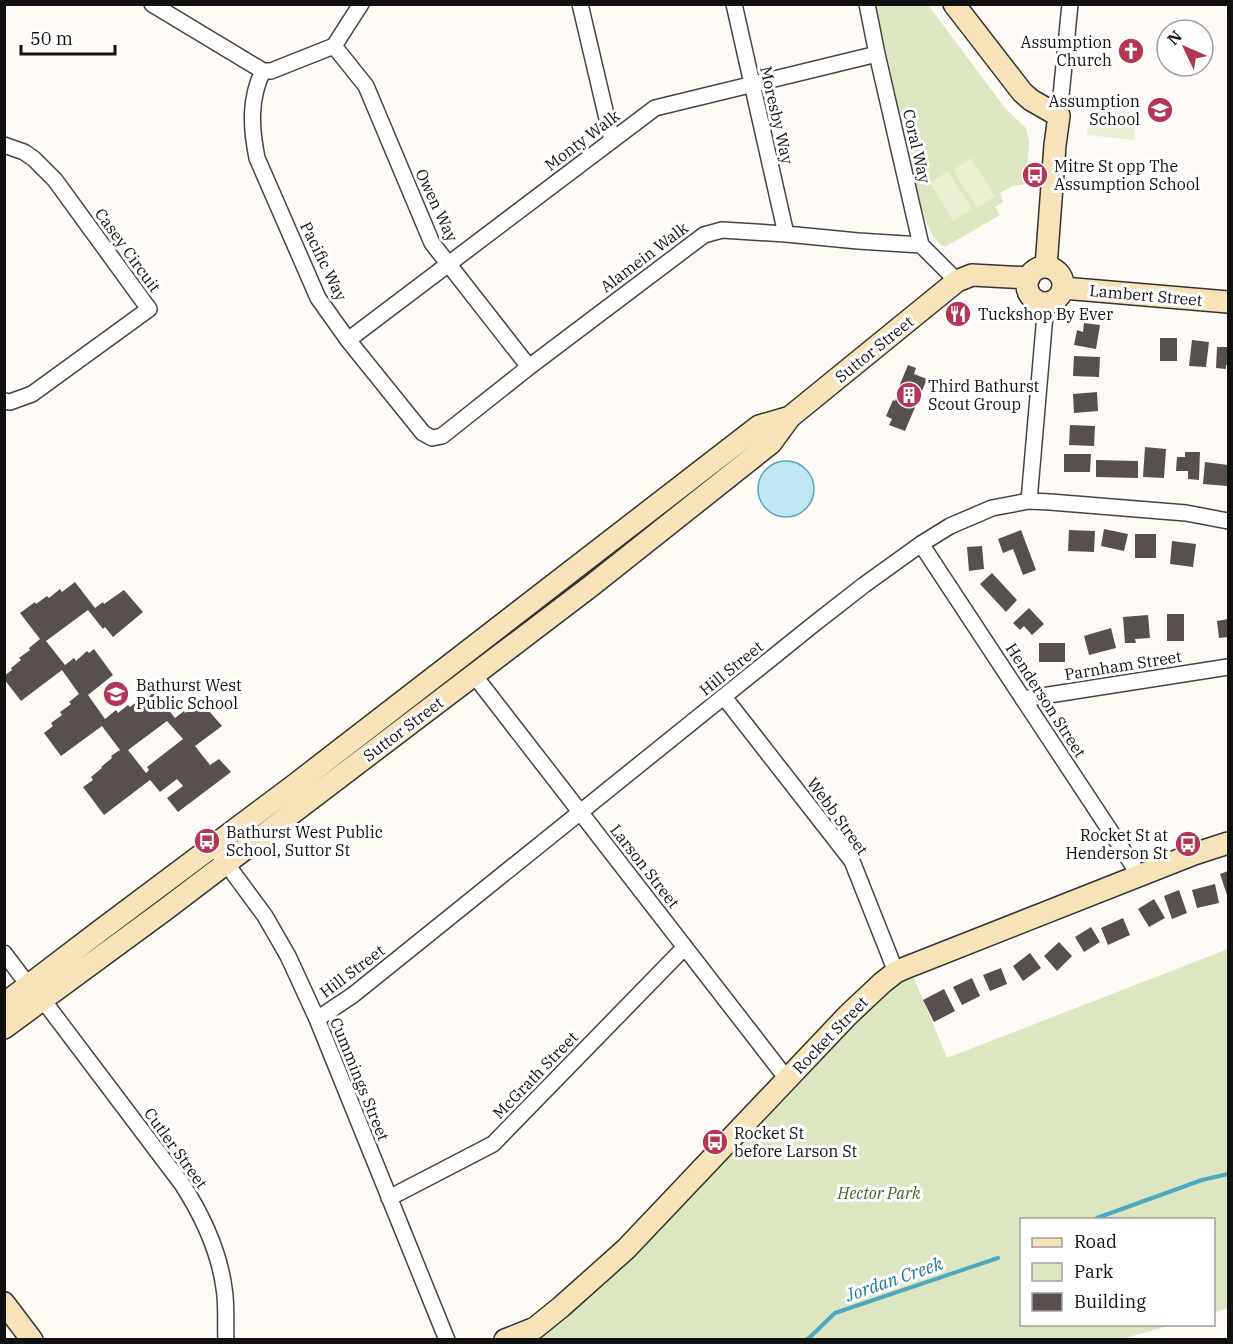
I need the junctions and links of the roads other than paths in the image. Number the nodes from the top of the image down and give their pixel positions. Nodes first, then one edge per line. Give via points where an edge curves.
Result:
1 (152, 4) edge
2 (361, 4) edge
3 (580, 4) edge
4 (734, 4) edge
5 (867, 4) edge
6 (954, 4) edge
7 (1070, 4) edge
8 (334, 45) junction
9 (877, 54) junction
10 (263, 71) junction
11 (751, 85) junction
12 (1059, 116) junction
13 (612, 140) junction
14 (4, 145) edge
15 (786, 234) junction
16 (921, 245) junction
17 (448, 264) junction
18 (1034, 278) junction
19 (957, 281) junction
20 (1063, 288) junction
21 (1228, 302) edge
22 (1046, 303) junction
23 (348, 340) junction
24 (529, 367) junction
25 (4, 401) edge
26 (790, 417) junction
27 (432, 438) joint
28 (1029, 501) junction
29 (1228, 521) edge
30 (921, 544) junction
31 (1228, 667) edge
32 (474, 675) junction
33 (724, 697) junction
34 (1023, 699) junction
35 (580, 812) junction
36 (1228, 843) edge
37 (213, 846) junction
38 (225, 863) junction
39 (1140, 876) junction
40 (684, 946) junction
41 (4, 953) edge
42 (896, 972) junction
43 (36, 993) junction
44 (4, 1004) edge
45 (317, 1019) junction
46 (4, 1028) edge
47 (787, 1079) junction
48 (389, 1198) junction
49 (4, 1303) edge
50 (32, 1340) edge
51 (226, 1340) edge
52 (447, 1340) edge
53 (505, 1340) edge

1 - 10 street
2 - 8 street
3 - 13 street
4 - 11 street, Moresby Way
5 - 9 street, Coral Way
6 - 12 main road via 1022,92
7 - 12 street
8 - 10 street
8 - 17 street, Owen Way via 366,86 432,243
9 - 11 street, Monty Walk
9 - 16 street, Coral Way
10 - 23 street, Pacific Way via 257,82 252,113 257,158 318,298
11 - 13 street, Monty Walk via 655,108
11 - 15 street, Moresby Way
12 - 18 main road
13 - 17 street, Monty Walk
14 - 25 street, Casey Circuit via 24,152 55,180 149,309 32,394
15 - 16 street, Alamein Walk
15 - 24 street, Alamein Walk via 722,231 704,235
16 - 19 street
17 - 23 street, Monty Walk
17 - 24 street, Owen Way
18 - 19 main road, Suttor Street via 972,275
18 - 20 main road via 1052,268 1061,276
18 - 22 main road via 1032,297
19 - 26 main road, Suttor Street
20 - 21 main road, Lambert Street
20 - 22 main road via 1057,298
22 - 28 street
23 - 27 street, Pacific Way via 423,433
24 - 27 street, Alamein Walk via 442,436
26 - 32 main road, Suttor Street via 771,442
26 - 37 main road, Suttor Street via 759,426
28 - 29 street, Hill Street via 1186,513
28 - 30 street, Hill Street via 992,508
30 - 33 street, Hill Street
30 - 34 street, Henderson Street
31 - 34 street, Parnham Street
32 - 35 street, Larson Street
32 - 38 main road, Suttor Street
33 - 35 street, Hill Street
33 - 42 street, Webb Street via 852,861
34 - 39 street, Henderson Street
35 - 40 street, Larson Street
35 - 45 street, Hill Street via 353,995
36 - 39 main road, Rocket Street
37 - 38 street, Cummings Street
37 - 43 main road, Suttor Street via 101,930
38 - 43 main road, Suttor Street
38 - 45 street, Cummings Street via 271,926
39 - 42 main road, Rocket Street
40 - 47 street, Larson Street
40 - 48 street, McGrath Street via 493,1144
41 - 43 street, Cutler Street
42 - 47 main road, Rocket Street via 859,1004
43 - 44 main road, Suttor Street
43 - 46 main road, Suttor Street
43 - 51 street, Cutler Street via 194,1202 216,1253 224,1288
45 - 48 street, Cummings Street
47 - 53 main road, Rocket Street via 626,1249 535,1328
48 - 52 street, Cummings Street
49 - 50 main road

